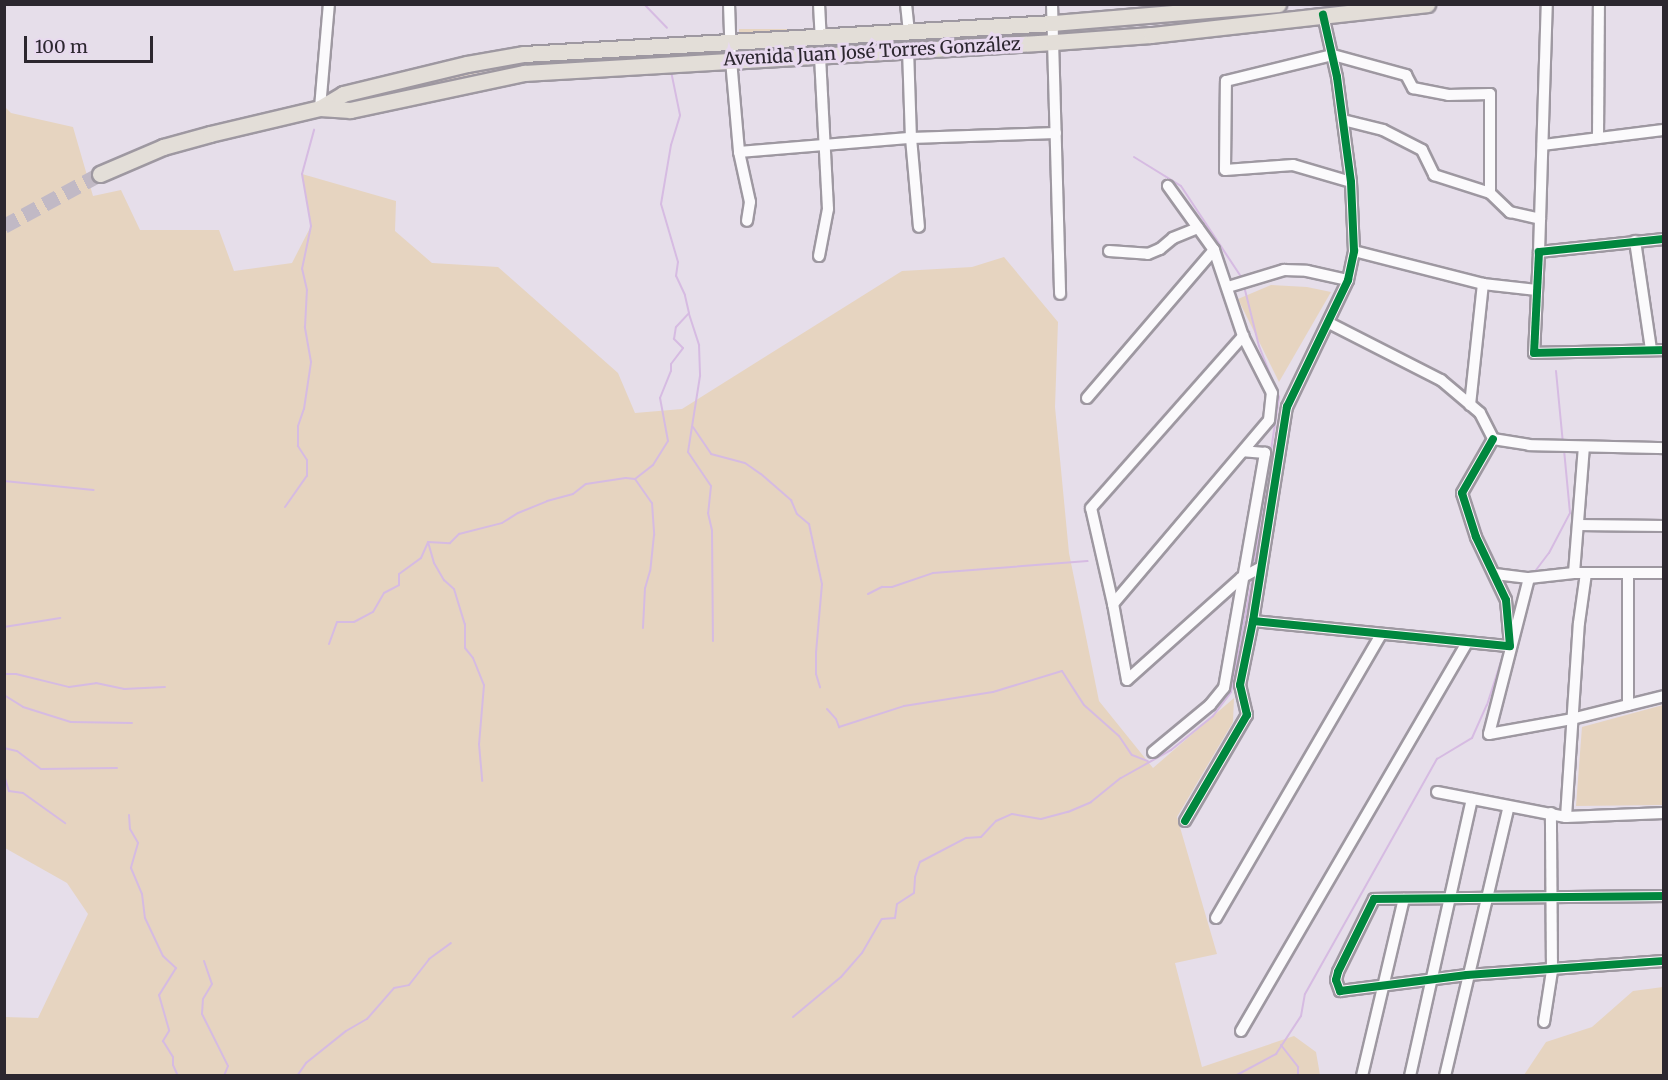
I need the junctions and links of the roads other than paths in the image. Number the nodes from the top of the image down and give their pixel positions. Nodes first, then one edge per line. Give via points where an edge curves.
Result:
1 (329, 4) edge
2 (729, 4) edge
3 (819, 4) edge
4 (906, 4) edge
5 (1052, 4) edge
6 (1278, 4) edge
7 (1427, 4) edge
8 (1547, 4) edge
9 (1599, 4) edge
10 (1136, 11) edge
11 (1323, 15) junction
12 (1053, 23) junction
13 (909, 32) junction
14 (821, 37) junction
15 (729, 42) junction
16 (1053, 42) junction
17 (686, 44) junction
18 (908, 49) junction
19 (820, 55) junction
20 (1333, 55) junction
21 (731, 60) junction
22 (687, 62) junction
23 (320, 108) junction
24 (1343, 120) junction
25 (1664, 129) edge
26 (1056, 133) junction
27 (911, 138) junction
28 (1598, 138) junction
29 (1543, 145) junction
30 (823, 147) junction
31 (739, 152) junction
32 (100, 174) tunnel mouth
33 (1351, 182) junction
34 (1168, 186) dead end
35 (1490, 194) junction
36 (1540, 219) junction
37 (747, 221) dead end
38 (919, 227) dead end
39 (1198, 228) junction
40 (1664, 238) edge
41 (1635, 241) junction
42 (1214, 250) junction
43 (1109, 251) dead end
44 (1354, 251) junction
45 (1539, 252) junction
46 (819, 256) dead end
47 (1348, 280) junction
48 (1483, 284) junction
49 (1228, 287) junction
50 (1537, 290) junction
51 (1059, 294) dead end
52 (1329, 323) junction
53 (1243, 336) junction
54 (1651, 350) junction
55 (1664, 350) edge
56 (1087, 398) dead end
57 (1470, 405) junction
58 (1493, 439) junction
59 (1584, 447) junction
60 (1664, 448) edge
61 (1244, 451) junction
62 (1578, 525) junction
63 (1664, 526) edge
64 (1260, 568) junction
65 (1495, 573) junction
66 (1574, 573) junction
67 (1586, 573) junction
68 (1664, 573) edge
69 (1628, 574) junction
70 (1243, 577) junction
71 (1529, 578) junction
72 (1113, 604) junction
73 (1253, 621) junction
74 (1381, 634) junction
75 (1467, 642) junction
76 (1510, 646) junction
77 (1664, 696) edge
78 (1628, 705) junction
79 (1572, 719) junction
80 (1153, 752) dead end
81 (1437, 792) dead end
82 (1472, 799) junction
83 (1509, 806) junction
84 (1551, 813) junction
85 (1664, 813) edge
86 (1566, 817) junction
87 (1185, 821) dead end
88 (1664, 896) edge
89 (1404, 899) junction
90 (1449, 899) junction
91 (1485, 899) junction
92 (1550, 899) junction
93 (1216, 918) dead end
94 (1664, 961) edge
95 (1552, 971) junction
96 (1467, 975) junction
97 (1432, 979) junction
98 (1385, 985) junction
99 (1544, 1022) dead end
100 (1241, 1032) dead end
101 (1362, 1076) edge
102 (1410, 1076) edge
103 (1445, 1076) edge

1 - 23 street
2 - 15 street
3 - 14 street
4 - 13 street
5 - 12 street
6 - 10 main road, Avenida Juan José Torres González
7 - 11 main road, Avenida Juan José Torres González
8 - 29 street
9 - 28 street
10 - 12 main road, Avenida Juan José Torres González
11 - 16 main road, Avenida Juan José Torres González
11 - 20 street
12 - 13 main road, Avenida Juan José Torres González
12 - 16 street
13 - 14 main road, Avenida Juan José Torres González
14 - 15 main road, Avenida Juan José Torres González
15 - 17 main road, Avenida Juan José Torres González
15 - 21 street
16 - 18 main road, Avenida Juan José Torres González
16 - 26 street
17 - 22 main road
17 - 23 main road, Avenida Juan José Torres González via 562,51 467,64 343,94
18 - 19 main road, Avenida Juan José Torres González
18 - 27 street
19 - 21 main road, Avenida Juan José Torres González
19 - 30 street
20 - 24 street
20 - 33 street via 1226,81 1225,170 1293,165
20 - 35 street via 1406,75 1413,88 1448,95 1490,94
21 - 22 main road, Avenida Juan José Torres González
21 - 31 street
22 - 23 main road, Avenida Juan José Torres González via 524,73 350,110
23 - 32 main road, Avenida Juan José Torres González via 163,147
24 - 33 street
24 - 35 street via 1383,130 1422,150 1434,175
25 - 28 street
26 - 27 street
26 - 51 street
27 - 30 street
27 - 38 street
28 - 29 street
29 - 36 street
30 - 31 street
30 - 46 street via 828,209
31 - 37 street via 750,202
33 - 44 street
34 - 39 street
35 - 36 street via 1510,212
36 - 45 street
39 - 42 street
39 - 43 street via 1148,254
40 - 41 street
41 - 45 street
41 - 54 street
42 - 49 street
42 - 56 street
44 - 47 street
44 - 48 street
45 - 50 street
47 - 49 street via 1284,270
47 - 52 street
48 - 50 street
48 - 57 street
49 - 53 street
50 - 54 street via 1534,353
52 - 57 street via 1421,369
52 - 64 street via 1287,407
53 - 61 street via 1272,393 1269,420
53 - 72 street via 1091,508
54 - 55 street
57 - 58 street via 1480,413
58 - 59 street via 1529,446
58 - 65 street via 1462,493 1476,537
59 - 60 street
59 - 62 street
61 - 70 street via 1265,453
61 - 72 street
62 - 63 street
62 - 66 street
64 - 70 street
64 - 73 street
65 - 71 street
65 - 76 street via 1506,600
66 - 67 street
66 - 71 street
67 - 69 street
67 - 79 street
68 - 69 street
69 - 78 street
70 - 72 street via 1127,680
70 - 80 street via 1224,688 1210,705
71 - 76 street
73 - 74 street
73 - 87 street via 1240,685 1247,715
74 - 75 street
74 - 93 street
75 - 76 street
75 - 100 street
76 - 79 street via 1489,734
77 - 78 street
78 - 79 street
79 - 86 street
81 - 82 street
82 - 83 street
82 - 90 street
83 - 84 street
83 - 91 street
84 - 86 street
84 - 92 street
85 - 86 street
88 - 92 street
89 - 90 street
89 - 98 street
89 - 98 street via 1374,899 1338,972 1340,991
90 - 91 street
90 - 97 street
91 - 92 street
91 - 96 street
92 - 95 street
94 - 95 street
95 - 96 street
95 - 99 street
96 - 97 street
96 - 103 street
97 - 98 street
97 - 102 street
98 - 101 street

